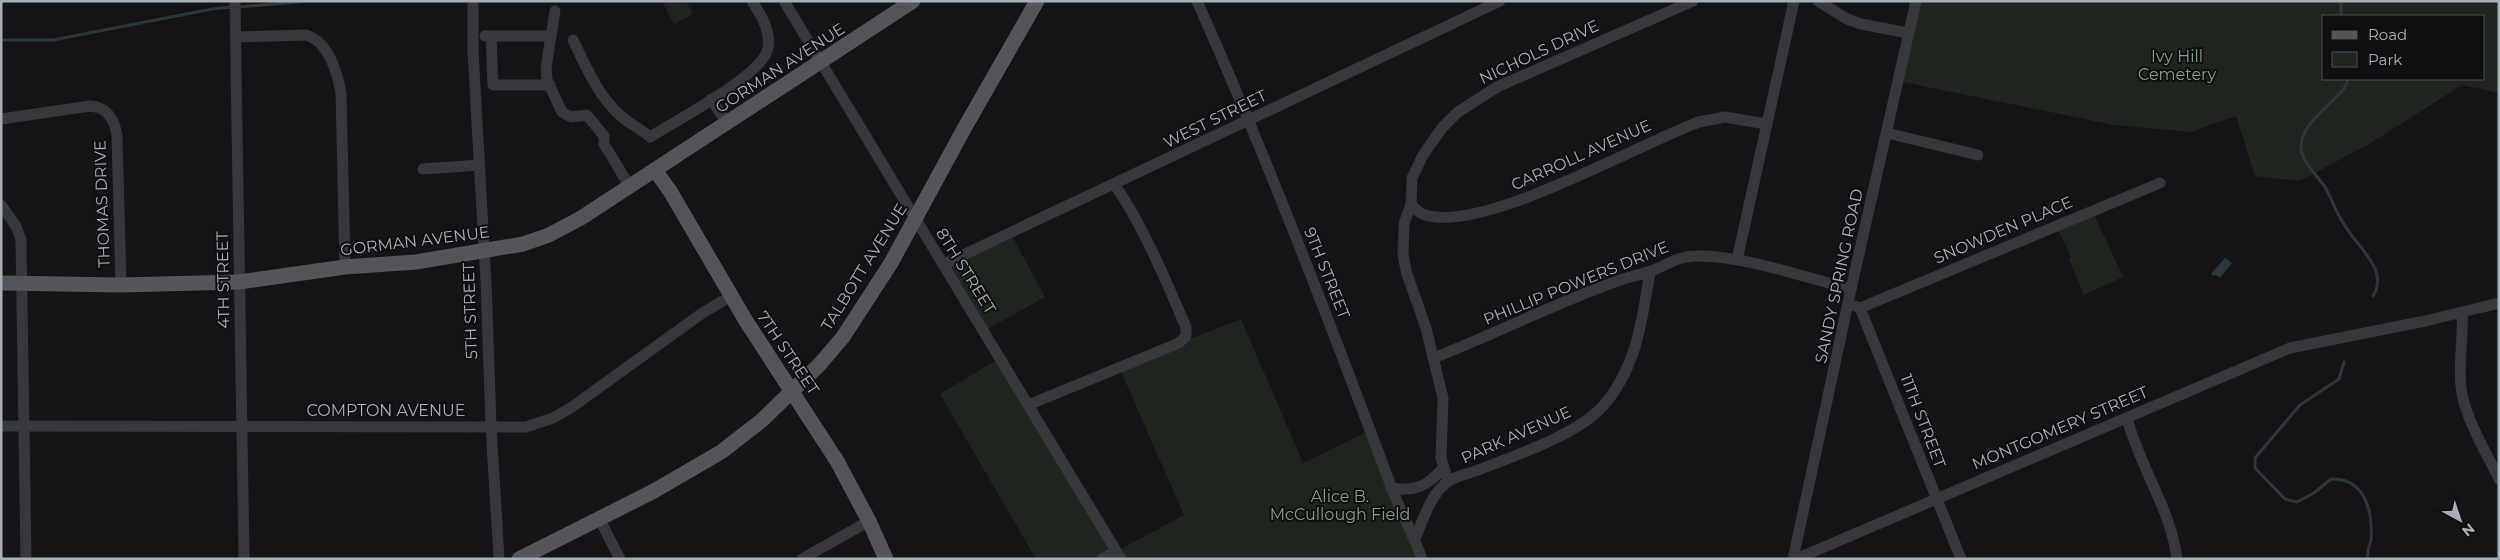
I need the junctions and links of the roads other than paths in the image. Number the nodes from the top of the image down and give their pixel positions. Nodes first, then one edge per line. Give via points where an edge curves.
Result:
1 (234, 1) edge
2 (473, 1) edge
3 (752, 1) edge
4 (784, 1) edge
5 (913, 1) edge
6 (1037, 1) edge
7 (1197, 1) edge
8 (1500, 1) edge
9 (1692, 1) edge
10 (1794, 1) edge
11 (1818, 1) edge
12 (1916, 1) edge
13 (1474, 6) edge
14 (555, 11) dead end
15 (1908, 33) junction
16 (474, 36) junction
17 (491, 36) junction
18 (550, 36) junction
19 (236, 37) junction
20 (573, 40) dead end
21 (820, 63) junction
22 (550, 85) junction
23 (711, 99) junction
24 (1, 119) edge
25 (1249, 121) junction
26 (727, 124) junction
27 (1766, 124) junction
28 (1887, 132) junction
29 (1978, 155) dead end
30 (478, 165) junction
31 (423, 169) dead end
32 (655, 170) junction
33 (2160, 183) dead end
34 (1115, 185) junction
35 (630, 187) junction
36 (1411, 204) junction
37 (1, 205) edge
38 (915, 220) junction
39 (484, 251) junction
40 (1737, 260) junction
41 (944, 264) junction
42 (345, 267) junction
43 (1650, 272) junction
44 (239, 282) junction
45 (1, 283) edge
46 (21, 283) junction
47 (121, 285) junction
48 (1851, 289) junction
49 (731, 296) junction
50 (1848, 303) junction
51 (2499, 303) edge
52 (1860, 308) junction
53 (2462, 313) junction
54 (1433, 358) junction
55 (793, 391) junction
56 (1028, 405) junction
57 (2127, 418) junction
58 (24, 425) junction
59 (1, 426) edge
60 (241, 426) junction
61 (490, 426) junction
62 (1443, 468) junction
63 (2499, 479) edge
64 (1448, 481) junction
65 (1391, 488) junction
66 (1936, 498) junction
67 (600, 520) junction
68 (869, 521) junction
69 (1415, 539) junction
70 (1119, 555) edge
71 (26, 559) edge
72 (244, 559) edge
73 (499, 559) edge
74 (519, 559) edge
75 (620, 559) edge
76 (802, 559) edge
77 (886, 559) edge
78 (1102, 559) edge
79 (1422, 559) edge
80 (1795, 559) edge
81 (1960, 559) edge
82 (2177, 559) edge

1 - 19 street, 4TH STREET
2 - 16 street, 5TH STREET
3 - 23 street via 766,27 768,48 764,59 726,91
4 - 21 street, 8TH STREET
5 - 21 main road, GORMAN AVENUE
6 - 38 main road, TALBOTT AVENUE
7 - 25 street, 9TH STREET
8 - 13 street, WEST STREET
9 - 36 street, NICHOLS DRIVE via 1519,76 1476,99 1442,128 1431,142 1412,178
10 - 27 street
11 - 15 street via 1861,24
12 - 15 street, SANDY SPRING ROAD
13 - 25 street, WEST STREET
14 - 18 street
15 - 28 street, SANDY SPRING ROAD
16 - 17 street
16 - 30 street, 5TH STREET
17 - 18 street
17 - 22 street via 493,85
18 - 22 street via 546,68
19 - 42 street via 314,37 336,72 341,92
19 - 44 street, 4TH STREET
20 - 23 street via 608,102 623,118 650,137
21 - 26 main road, GORMAN AVENUE
21 - 38 street, 8TH STREET
22 - 35 street via 562,112 571,117 587,115 597,126
23 - 26 street
24 - 47 street, THOMAS DRIVE via 90,106 102,109 111,117 117,135
25 - 34 street, WEST STREET
25 - 65 street, 9TH STREET via 1354,385
26 - 32 main road, GORMAN AVENUE
27 - 36 street, CARROLL AVENUE via 1725,117 1700,122 1519,201 1479,213 1436,217 1425,215
27 - 40 street
28 - 29 street
28 - 48 street, SANDY SPRING ROAD
30 - 31 street
30 - 39 street, 5TH STREET
32 - 35 main road, GORMAN AVENUE
32 - 49 main road, 7TH STREET
33 - 52 street, SNOWDEN PLACE
34 - 41 street, WEST STREET
34 - 56 street via 1145,232 1186,327 1186,336 1179,343
35 - 39 main road, GORMAN AVENUE via 550,235
36 - 54 street, NICHOLS DRIVE via 1404,224 1403,255
37 - 46 street via 16,226 21,240
38 - 41 street, 8TH STREET
38 - 55 main road, TALBOTT AVENUE via 843,337
39 - 42 main road, GORMAN AVENUE via 416,262
39 - 61 street, 5TH STREET
40 - 43 street, PHILLIP POWERS DRIVE via 1683,257
40 - 48 street, PHILLIP POWERS DRIVE
41 - 56 street, 8TH STREET
42 - 44 main road, GORMAN AVENUE
43 - 54 street, PHILLIP POWERS DRIVE via 1613,282
43 - 64 street, PARK AVENUE via 1640,334 1632,359 1602,408 1574,429
44 - 47 main road, GORMAN AVENUE
44 - 60 street, 4TH STREET
45 - 46 main road, GORMAN AVENUE
46 - 47 main road, GORMAN AVENUE
46 - 58 street
48 - 50 street, SANDY SPRING ROAD
49 - 55 main road, 7TH STREET
49 - 61 street, COMPTON AVENUE via 701,314 572,408 526,428
50 - 52 street
50 - 80 street, SANDY SPRING ROAD
51 - 53 street, MONTGOMERY STREET
52 - 66 street, 11TH STREET
53 - 57 street, MONTGOMERY STREET via 2290,348
53 - 63 street via 2462,394
54 - 62 street, NICHOLS DRIVE via 1443,398
55 - 67 main road, TALBOTT AVENUE via 721,452
55 - 68 main road, 7TH STREET via 837,461
56 - 70 street, 8TH STREET
57 - 66 street, MONTGOMERY STREET
57 - 82 street via 2136,451 2168,524
58 - 59 street, COMPTON AVENUE
58 - 60 street, COMPTON AVENUE
58 - 71 street
60 - 61 street, COMPTON AVENUE
60 - 72 street, 4TH STREET
61 - 73 street, 5TH STREET
62 - 64 street, NICHOLS DRIVE
62 - 65 street via 1420,488
64 - 69 street, PARK AVENUE via 1433,498
65 - 69 street, 9TH STREET
66 - 80 street, MONTGOMERY STREET
66 - 81 street, 11TH STREET
67 - 74 main road, TALBOTT AVENUE
67 - 75 street
68 - 76 street
68 - 77 main road, 7TH STREET
69 - 79 street, 9TH STREET
70 - 78 street

